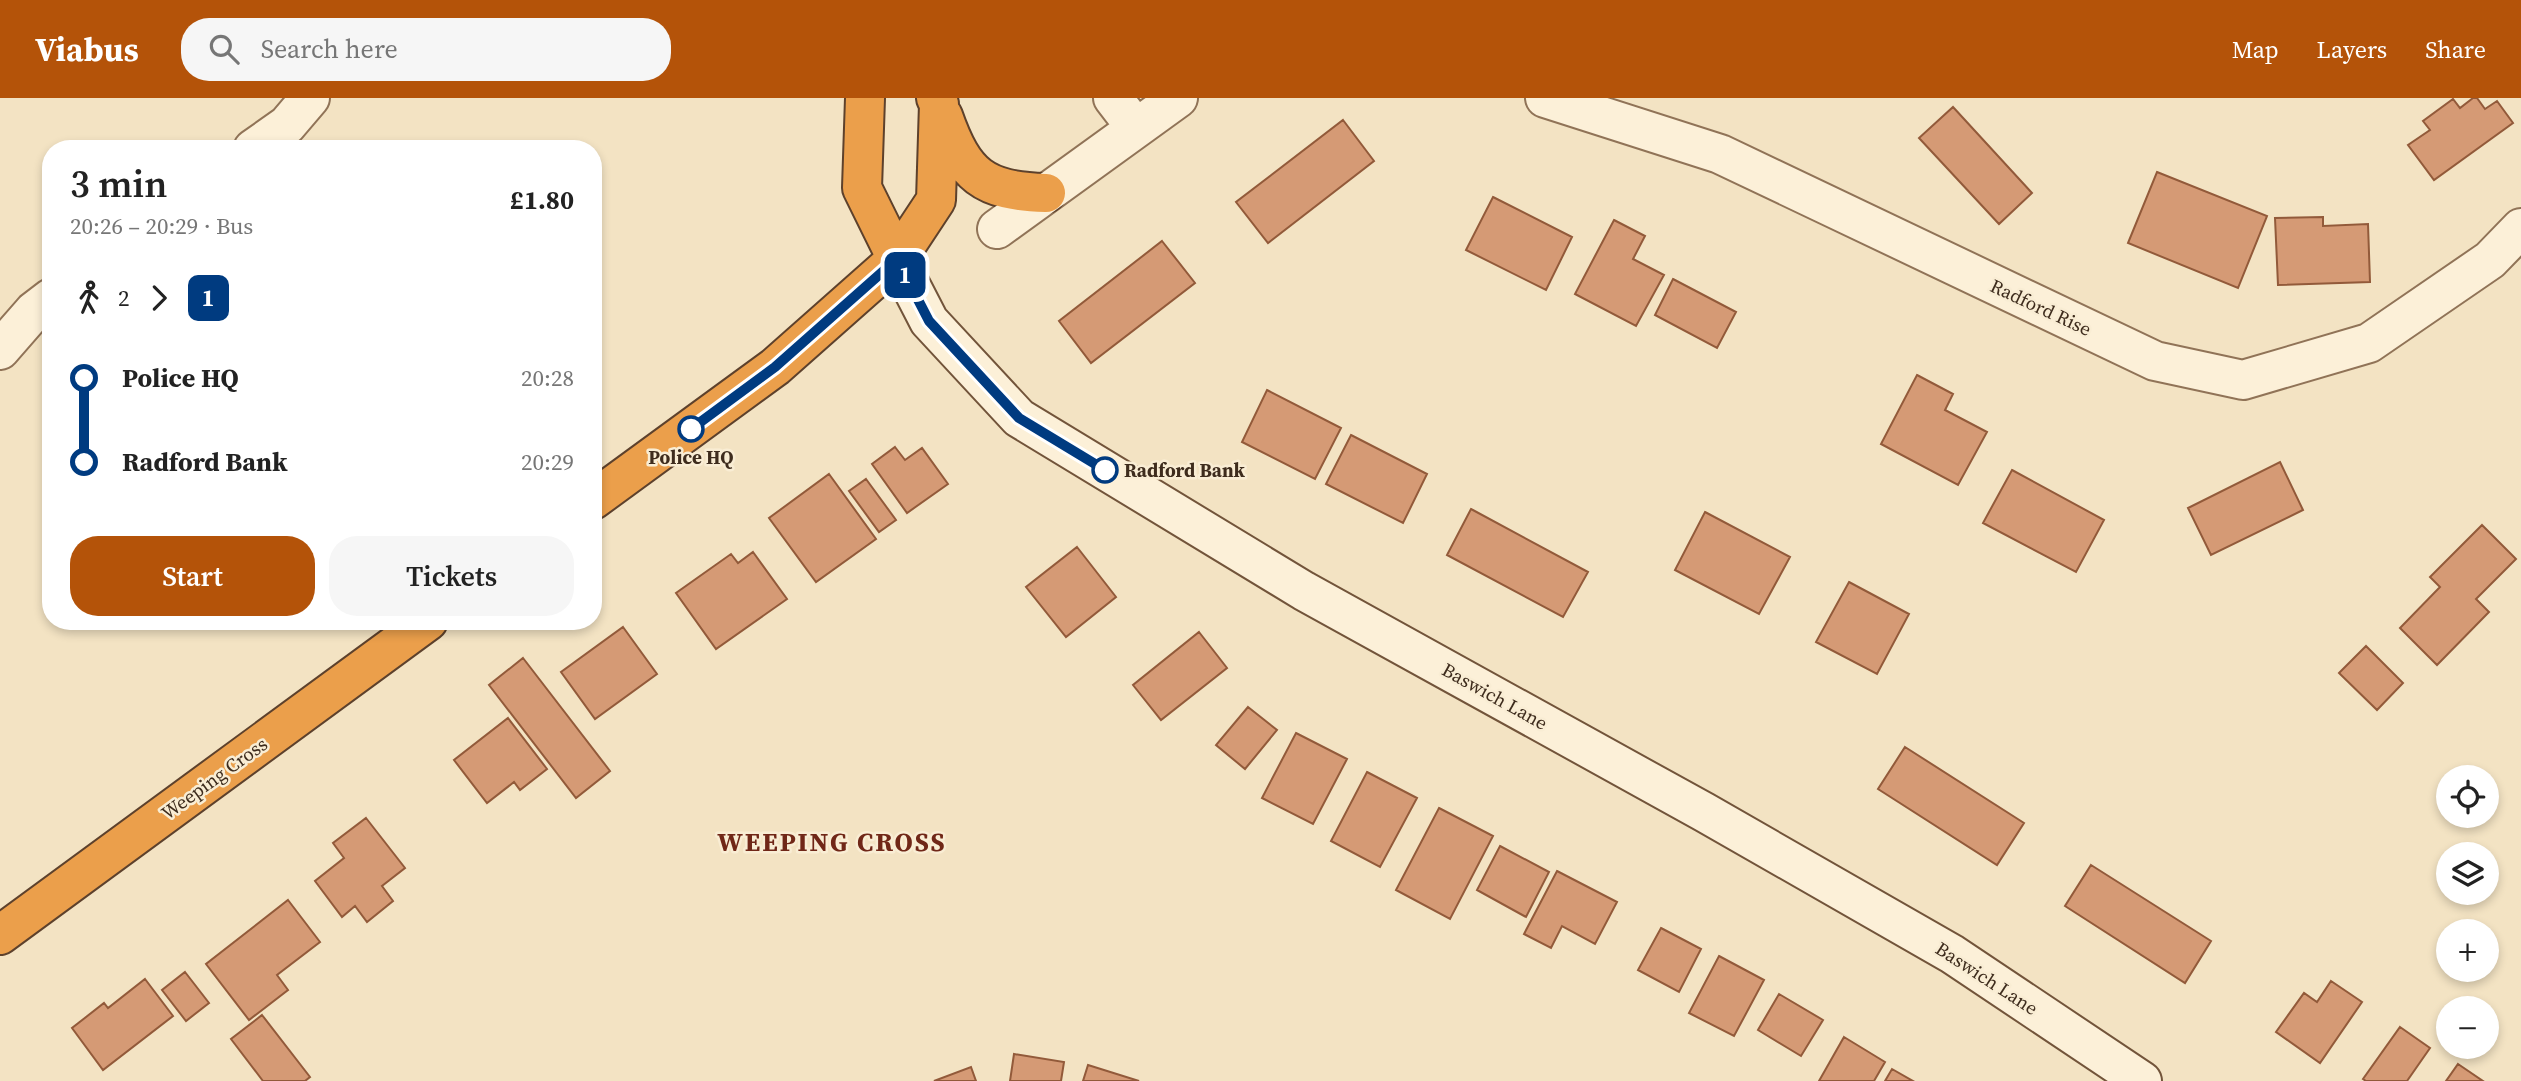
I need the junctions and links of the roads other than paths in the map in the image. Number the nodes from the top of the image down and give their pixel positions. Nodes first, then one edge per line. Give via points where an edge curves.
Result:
1 (310, 98) edge
2 (864, 98) edge
3 (1112, 98) edge
4 (1178, 98) edge
5 (1545, 98) edge
6 (937, 101) edge
7 (1136, 128) junction
8 (266, 140) edge
9 (1046, 193) junction
10 (2521, 228) edge
11 (997, 229) dead end
12 (897, 259) junction
13 (42, 305) edge
14 (42, 339) edge
15 (0, 350) edge
16 (0, 361) edge
17 (602, 493) edge
18 (416, 630) edge
19 (0, 935) edge
20 (2142, 1081) edge

1 - 8 street via 287,125
2 - 12 highway via 862,188
3 - 7 street
4 - 7 street
5 - 10 street, Radford Rise via 1720,154 2155,361 2242,380 2369,343 2490,260
6 - 9 highway via 955,150 971,172 990,186
6 - 12 highway via 936,200
7 - 9 street
9 - 11 street
12 - 17 highway via 775,367
12 - 20 street, Baswich Lane via 929,321 1019,418 1304,590 1952,954
13 - 15 street
14 - 16 street
18 - 19 highway, Weeping Cross

